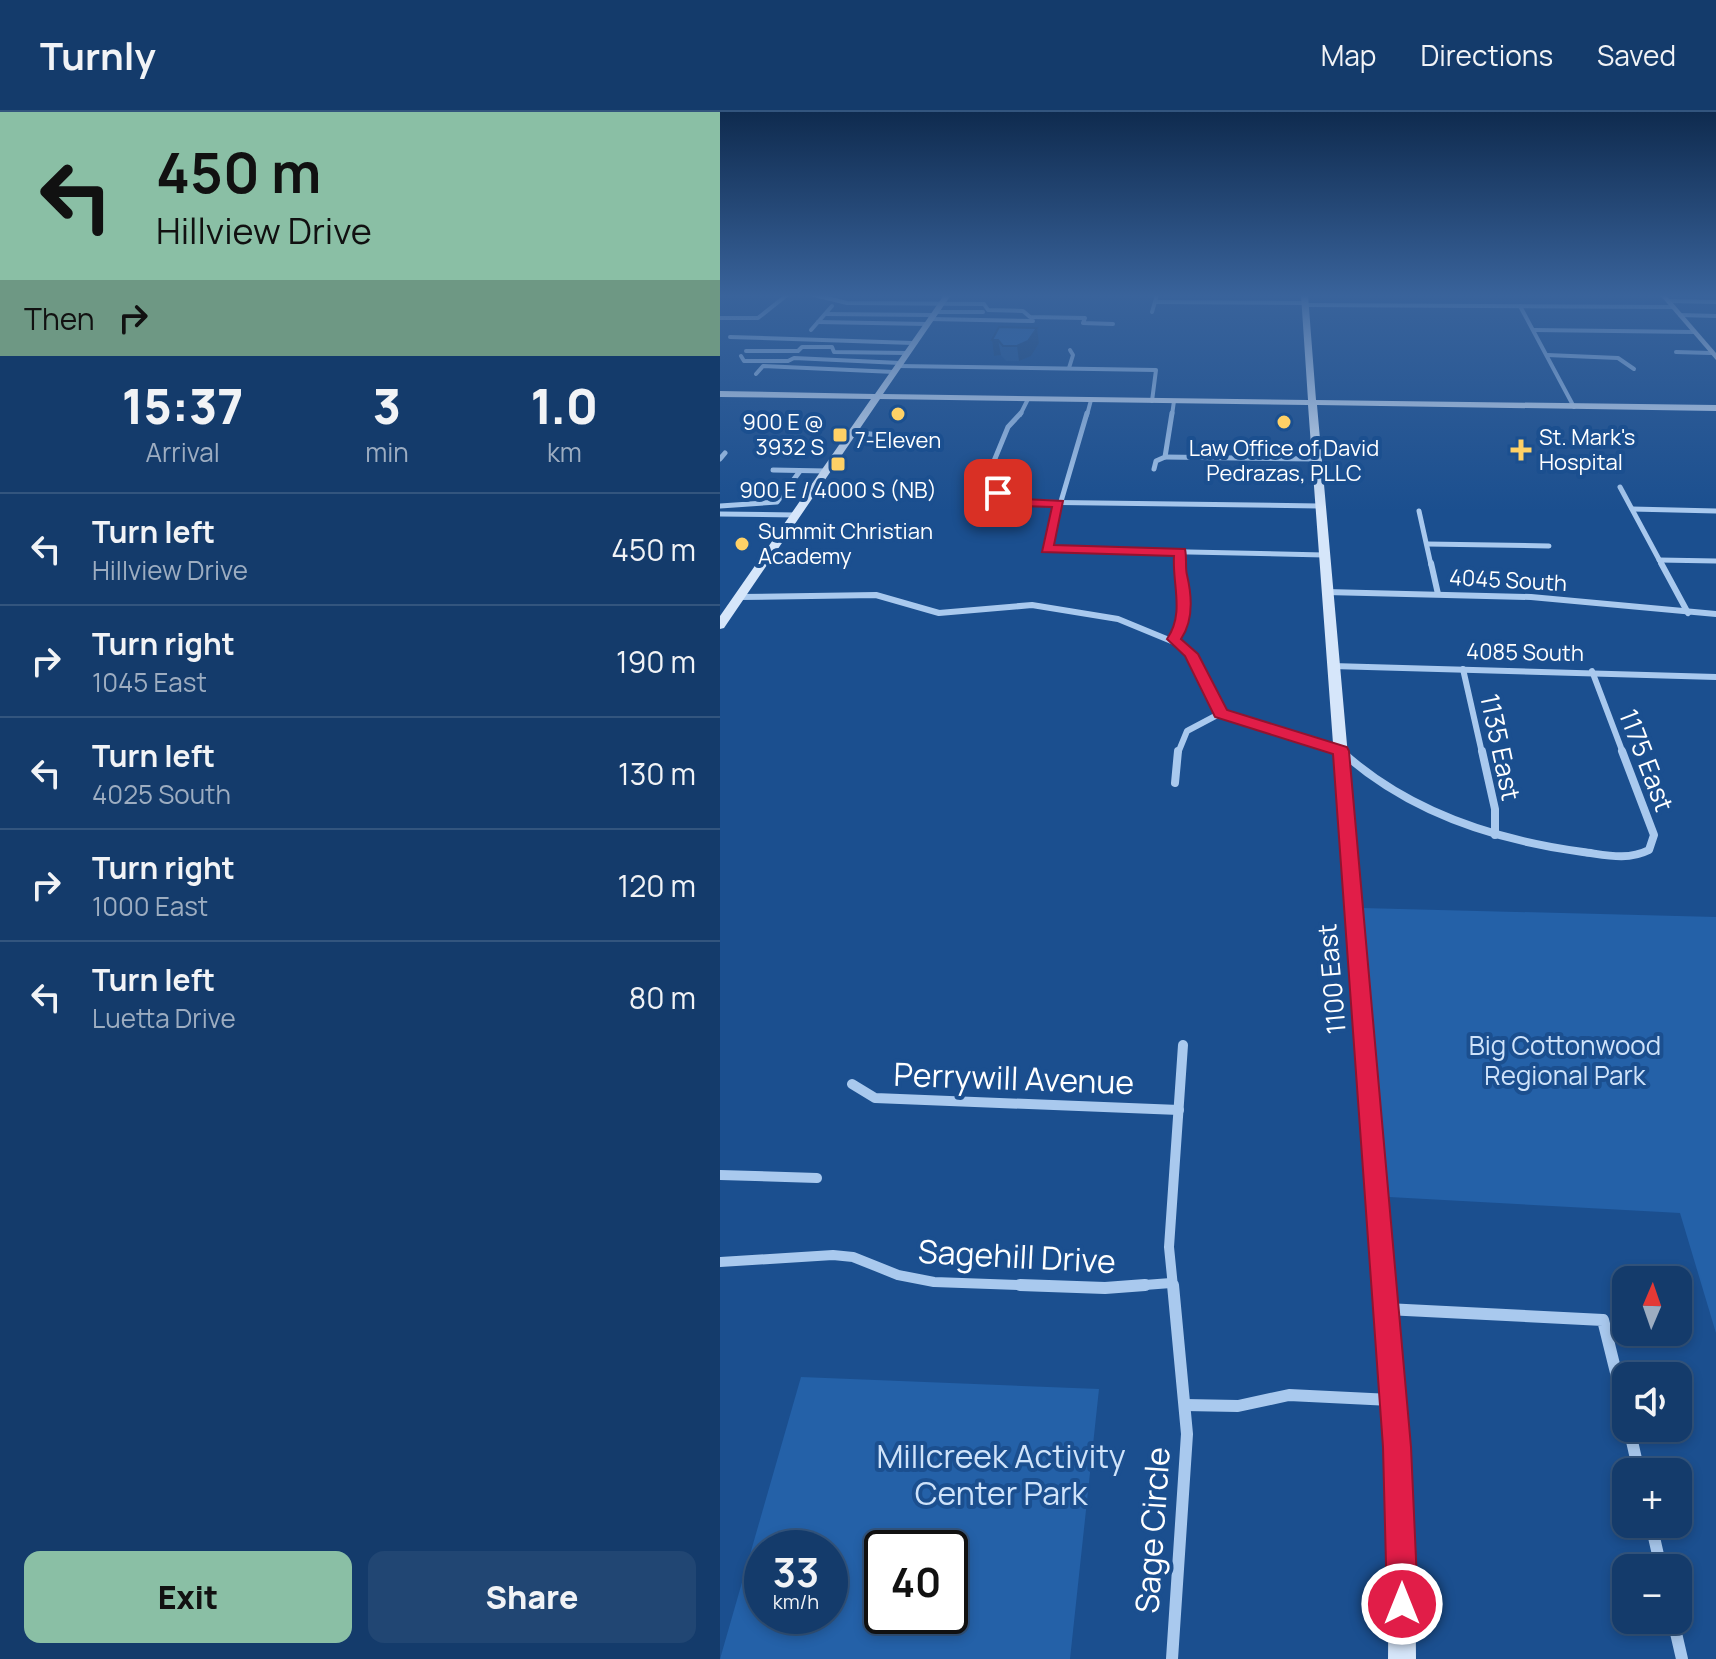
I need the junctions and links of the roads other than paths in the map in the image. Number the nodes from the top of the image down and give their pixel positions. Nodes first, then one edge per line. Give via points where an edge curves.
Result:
1 (762, 367) edge
2 (897, 367) edge
3 (930, 367) edge
4 (1311, 367) edge
5 (1553, 367) edge
6 (1631, 367) edge
7 (1069, 368) joint
8 (1634, 369) dead end
9 (756, 374) dead end
10 (720, 394) edge
11 (877, 397) junction
12 (1028, 399) junction
13 (1091, 400) junction
14 (1152, 401) junction
15 (1174, 401) junction
16 (1314, 403) junction
17 (1574, 407) junction
18 (1716, 408) edge
19 (853, 432) junction
20 (921, 440) dead end
21 (1165, 457) junction
22 (1316, 459) junction
23 (1154, 469) dead end
24 (773, 470) dead end
25 (800, 471) junction
26 (826, 471) junction
27 (1620, 487) dead end
28 (1059, 504) junction
29 (720, 506) edge
30 (1319, 506) junction
31 (1632, 509) junction
32 (1419, 511) dead end
33 (1716, 511) edge
34 (720, 514) edge
35 (796, 515) junction
36 (1427, 544) junction
37 (1549, 546) dead end
38 (1181, 552) junction
39 (1324, 555) junction
40 (1659, 560) junction
41 (1716, 561) edge
42 (1326, 592) junction
43 (1438, 594) junction
44 (739, 597) junction
45 (725, 609) edge
46 (1688, 613) junction
47 (1716, 614) edge
48 (720, 625) edge
49 (1174, 639) junction
50 (1332, 666) junction
51 (1463, 669) junction
52 (1592, 671) junction
53 (1716, 677) edge
54 (1221, 713) junction
55 (1341, 751) junction
56 (1175, 783) dead end
57 (1495, 835) junction
58 (1183, 1045) dead end
59 (852, 1084) dead end
60 (1179, 1110) junction
61 (720, 1175) edge
62 (817, 1178) dead end
63 (720, 1262) edge
64 (1171, 1283) junction
65 (1386, 1309) junction
66 (1613, 1362) edge
67 (1393, 1400) junction
68 (1185, 1405) junction
69 (1676, 1634) edge
70 (1172, 1659) edge
71 (1402, 1659) edge
72 (1682, 1659) edge

1 - 9 street
2 - 11 main road
3 - 7 street
4 - 16 main road, 1100 East
5 - 17 street
6 - 8 street
7 - 14 street via 1156,370
10 - 11 main road
11 - 12 main road
11 - 19 main road
12 - 13 main road
12 - 28 street via 1007,430 988,484 1021,502
13 - 14 main road
13 - 28 street
14 - 15 main road
15 - 16 main road
15 - 21 street
16 - 17 main road
16 - 22 main road, 1100 East
17 - 18 main road
19 - 20 street
19 - 26 main road
21 - 22 street
21 - 23 street
22 - 30 main road, 1100 East
24 - 25 street
25 - 26 street
25 - 29 street via 777,502
26 - 35 main road
27 - 31 street
28 - 30 street
28 - 38 street via 1047,549
30 - 39 main road, 1100 East
31 - 33 street
31 - 40 street
32 - 36 street
34 - 35 street
35 - 44 main road
36 - 37 street
36 - 43 street
38 - 39 street
38 - 49 street via 1185,589 1181,629
39 - 42 main road, 1100 East
40 - 41 street
40 - 46 street
42 - 43 street, 4045 South
42 - 50 main road, 1100 East
43 - 46 street, 4045 South
44 - 45 main road
44 - 49 street via 882,596 946,613 1044,606 1118,619
45 - 48 main road
46 - 47 street, 4045 South
49 - 54 street via 1191,654
50 - 51 street, 4085 South
50 - 55 main road, 1100 East
51 - 52 street, 4085 South
51 - 57 street, 1135 East via 1495,809
52 - 53 street, 4085 South
52 - 57 street, 1175 East via 1654,835 1649,850 1622,857 1554,850
54 - 55 street
54 - 56 street via 1180,735
55 - 57 street via 1355,766 1420,804
55 - 65 main road, 1100 East
58 - 60 street, Sage Circle
59 - 60 street, Perrywill Avenue via 875,1098
60 - 64 street, Sage Circle
61 - 62 street
63 - 64 street, Sagehill Drive via 833,1255 934,1282 1105,1288
64 - 68 street, Sage Circle
65 - 66 street via 1603,1320
65 - 67 main road, 1100 East
67 - 68 street via 1289,1395 1238,1406
67 - 71 main road, 1100 East
68 - 70 street, Sage Circle
69 - 72 street

